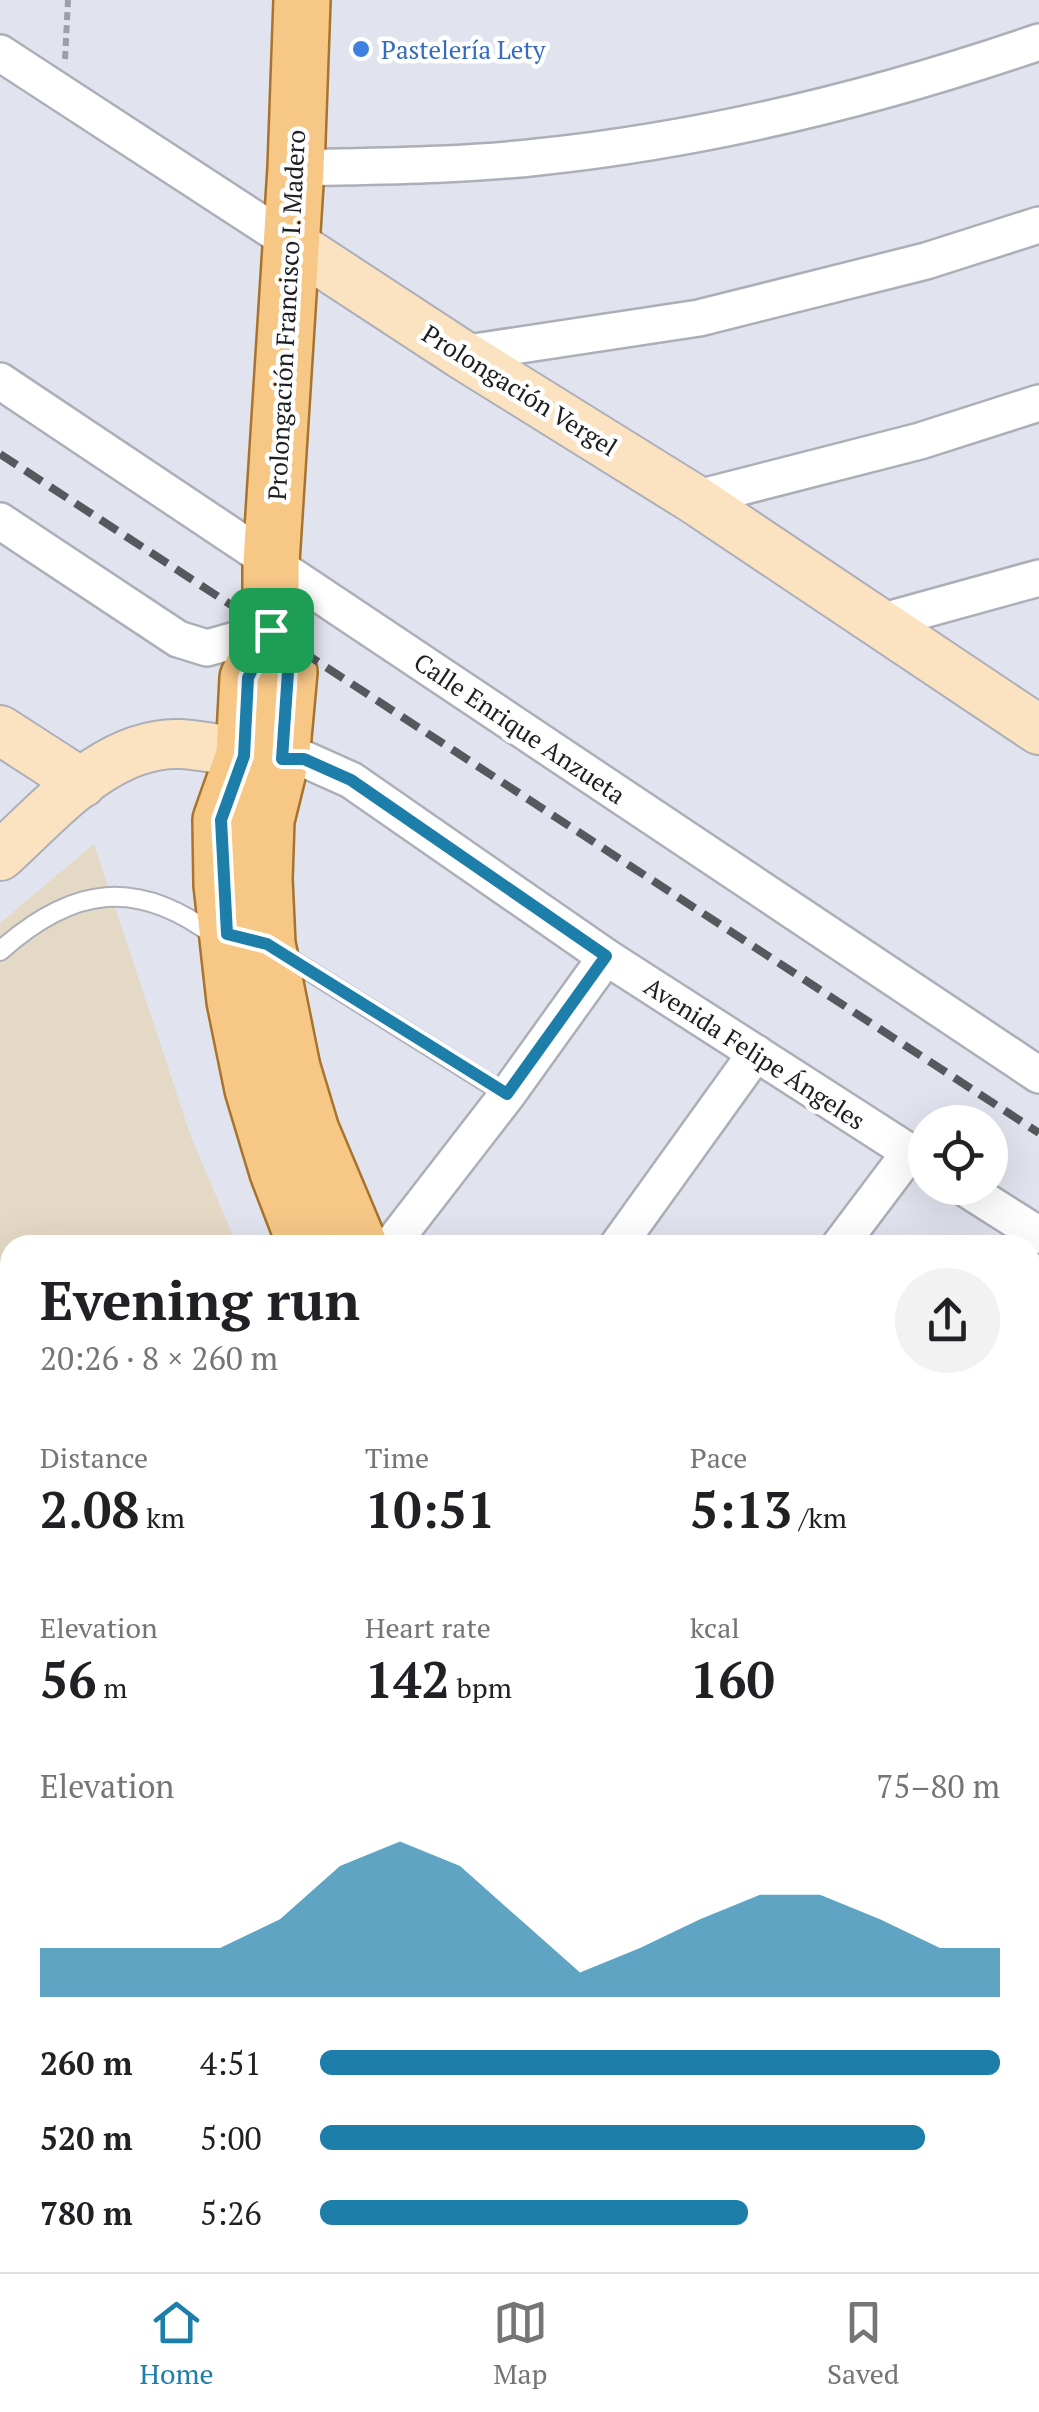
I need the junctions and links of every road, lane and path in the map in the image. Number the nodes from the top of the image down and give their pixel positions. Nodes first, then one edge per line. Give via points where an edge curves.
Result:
1 (68, 0) edge
2 (302, 0) edge
3 (1039, 42) edge
4 (0, 52) edge
5 (62, 93) junction
6 (296, 168) junction
7 (1039, 225) edge
8 (290, 242) junction
9 (461, 354) junction
10 (0, 381) edge
11 (1039, 404) edge
12 (694, 499) junction
13 (0, 521) edge
14 (271, 562) junction
15 (1039, 578) edge
16 (876, 623) junction
17 (271, 630) junction
18 (0, 730) edge
19 (1039, 730) edge
20 (263, 757) junction
21 (82, 783) junction
22 (0, 856) edge
23 (241, 941) junction
24 (0, 951) edge
25 (606, 956) junction
26 (756, 1053) junction
27 (1039, 1074) edge
28 (507, 1094) junction
29 (908, 1151) edge
30 (908, 1168) edge
31 (992, 1205) edge
32 (302, 1235) edge
33 (355, 1235) edge
34 (400, 1235) edge
35 (625, 1235) edge
36 (849, 1235) edge
37 (1039, 1235) edge

1 - 5 path
2 - 6 main road, Prolongación Francisco I. Madero
3 - 6 street via 942,76 684,137 537,158
4 - 5 street, Prolongación Vergel
5 - 8 street, Prolongación Vergel
6 - 8 main road, Prolongación Francisco I. Madero
7 - 9 street via 909,266 699,318
8 - 9 street, Prolongación Vergel
8 - 14 main road, Prolongación Francisco I. Madero
9 - 12 street, Prolongación Vergel
10 - 14 street, Calle Enrique Anzueta
11 - 12 street
12 - 16 street, Prolongación Vergel
13 - 17 street via 178,639 206,648
14 - 17 main road, Prolongación Francisco I. Madero
14 - 27 street, Calle Enrique Anzueta
15 - 16 street
16 - 19 street, Prolongación Vergel
17 - 20 main road, Prolongación Francisco I. Madero via 288,672
18 - 21 street
20 - 21 street via 181,744 145,747
20 - 23 main road, Prolongación Francisco I. Madero via 264,879
20 - 25 street, Avenida Felipe Ángeles via 304,759 351,780
21 - 22 street
23 - 24 lane via 155,900 126,895 85,901 29,925
23 - 28 lane
23 - 32 main road, Prolongación Francisco I. Madero via 235,1001 253,1090
23 - 33 main road, Prolongación Francisco I. Madero
25 - 26 street, Avenida Felipe Ángeles
25 - 28 street
26 - 29 street, Avenida Felipe Ángeles
26 - 35 street
28 - 34 street
30 - 36 street
31 - 37 street

